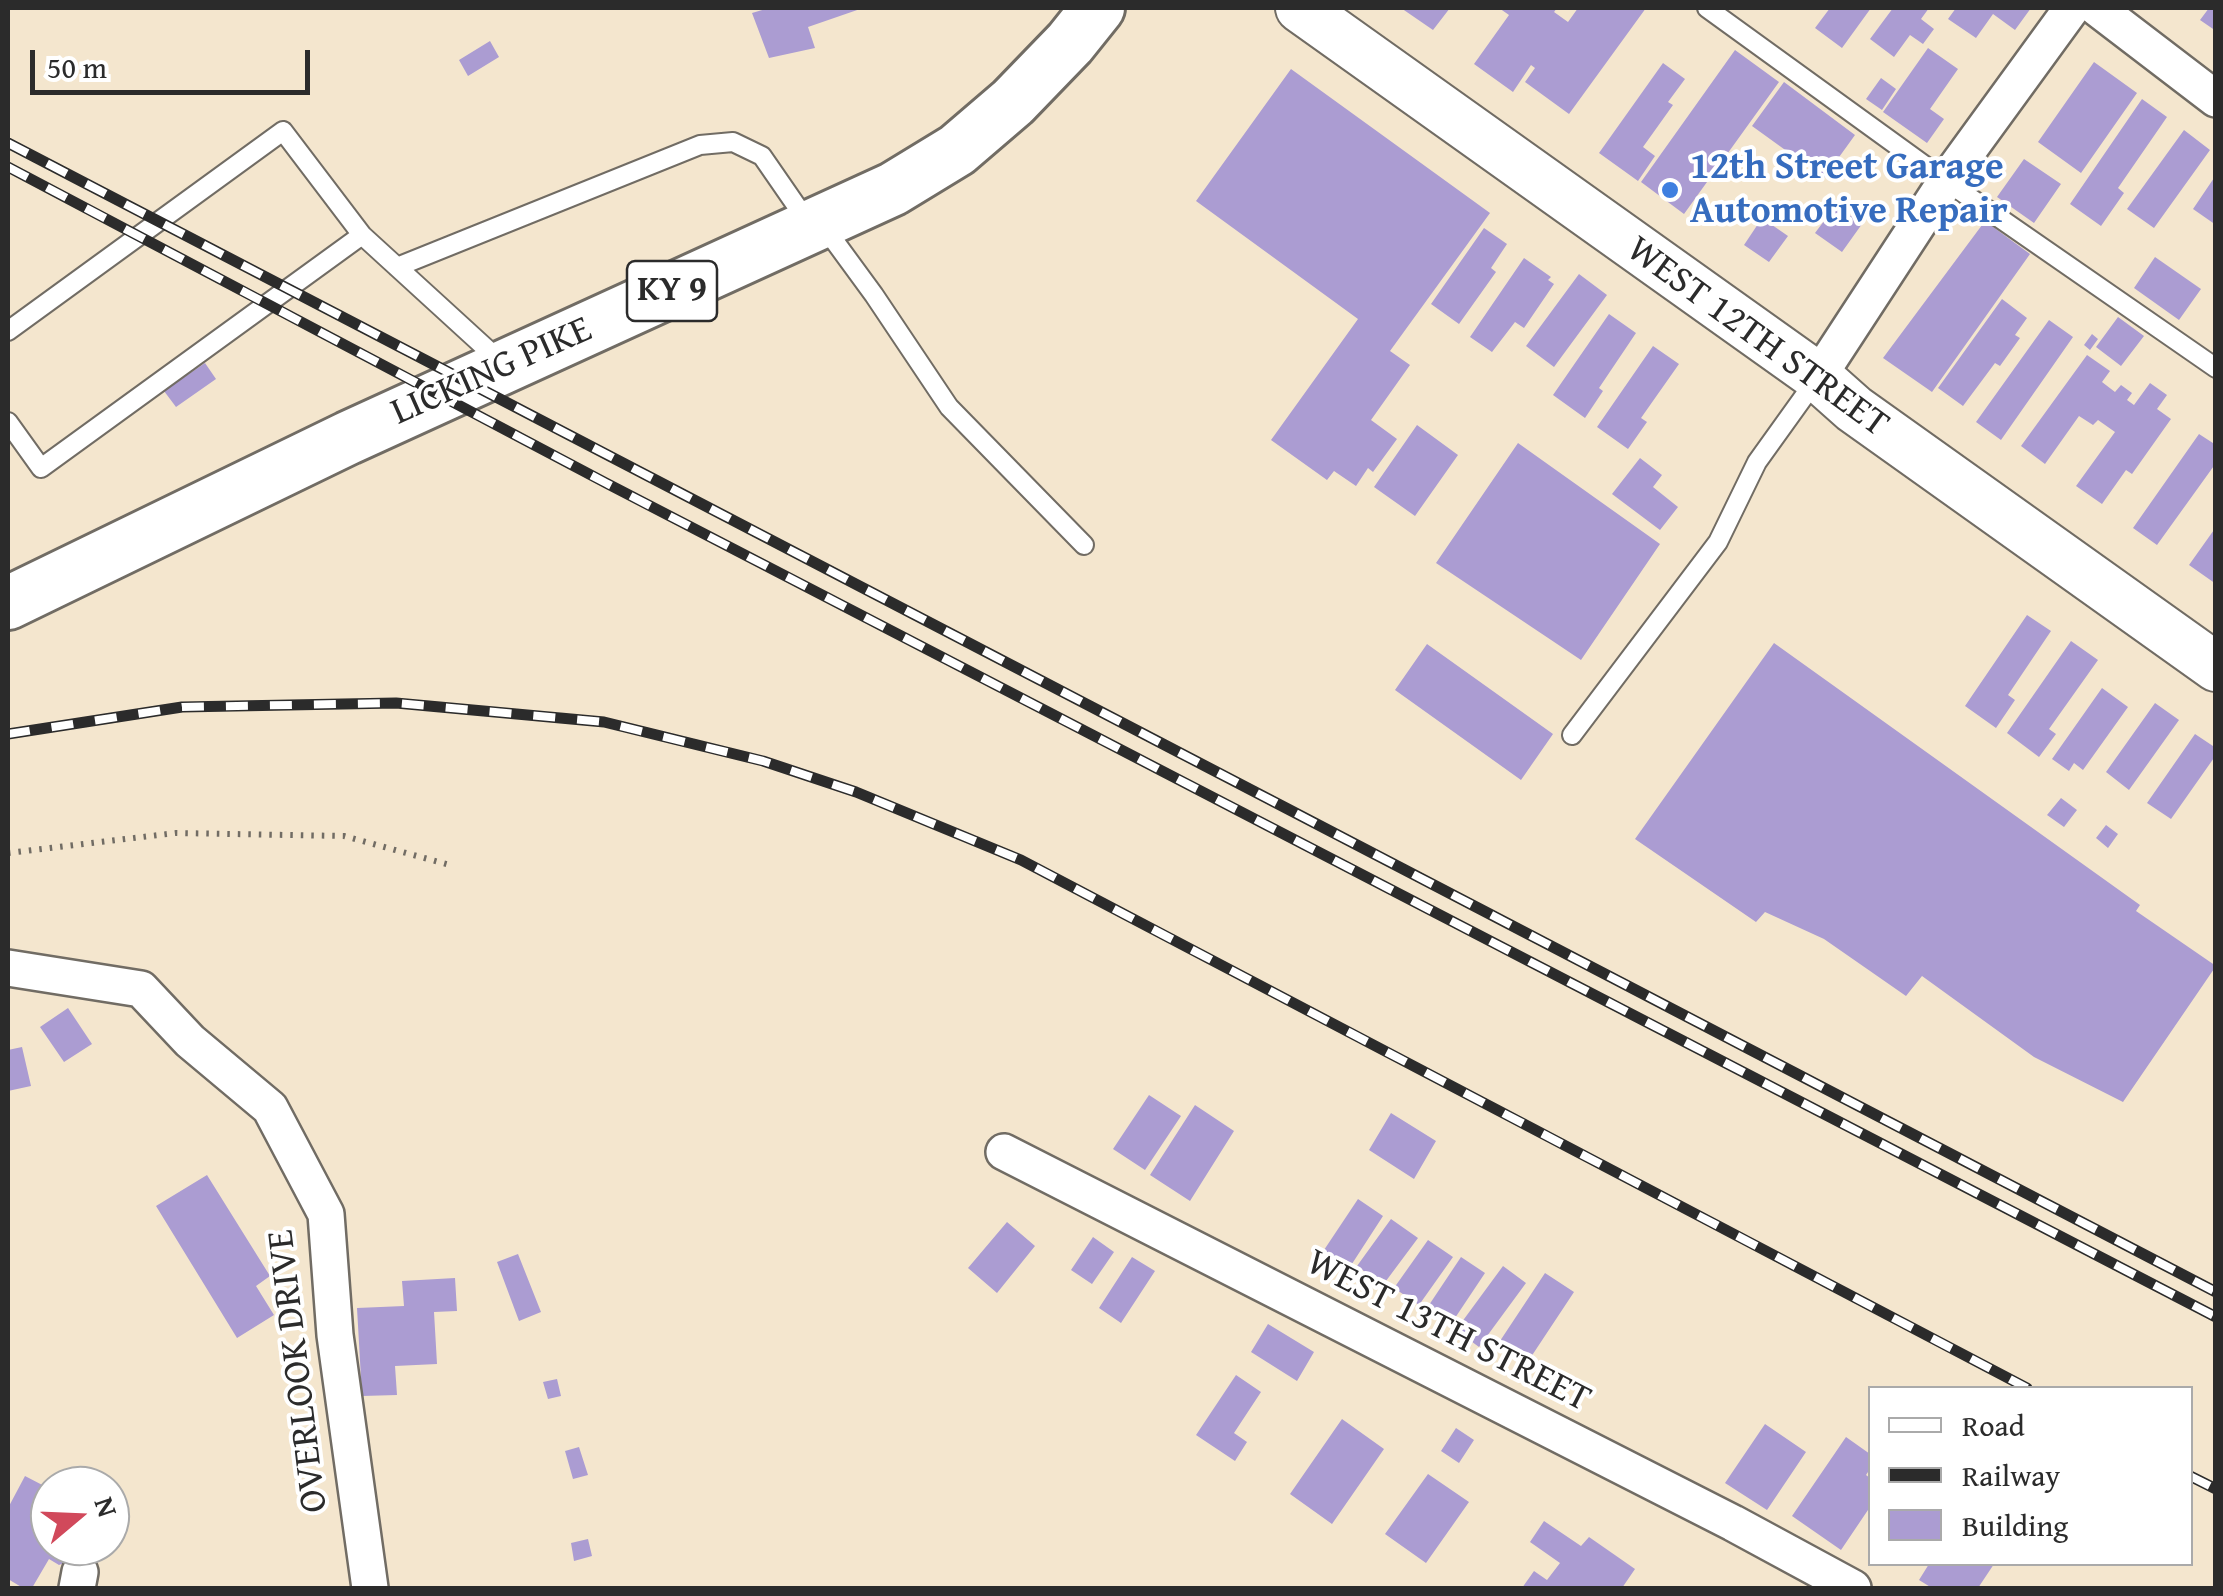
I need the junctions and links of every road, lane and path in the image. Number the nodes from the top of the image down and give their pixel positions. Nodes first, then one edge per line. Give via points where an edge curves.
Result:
1 (1098, 8) edge
2 (1300, 8) edge
3 (1706, 8) edge
4 (2072, 8) edge
5 (2098, 8) edge
6 (2216, 98) edge
7 (1946, 182) junction
8 (817, 226) junction
9 (362, 235) junction
10 (397, 267) junction
11 (8, 332) edge
12 (506, 366) junction
13 (2216, 368) edge
14 (1818, 377) junction
15 (8, 422) edge
16 (1084, 545) dead end
17 (8, 602) edge
18 (2216, 667) edge
19 (1572, 735) dead end
20 (8, 853) edge
21 (450, 865) dead end
22 (8, 968) edge
23 (1004, 1152) dead end
24 (370, 1588) edge
25 (1853, 1588) edge

1 - 8 main road, LICKING PIKE / KY 9 via 1013,102 957,150
2 - 14 street, WEST 12TH STREET
3 - 7 lane
4 - 7 street
5 - 6 street
7 - 13 lane
7 - 14 street
8 - 10 lane via 762,156 733,142 663,159
8 - 12 main road, LICKING PIKE / KY 9
8 - 16 lane via 874,295 949,407
9 - 10 lane
9 - 11 lane via 283,131
9 - 15 lane via 41,468
10 - 12 lane
12 - 17 main road, LICKING PIKE / KY 9
14 - 18 street, WEST 12TH STREET
14 - 19 lane via 1757,462 1718,542
20 - 21 path via 176,833 344,836
22 - 24 street, OVERLOOK DRIVE via 141,989 270,1108 326,1214 335,1335
23 - 25 street, WEST 13TH STREET

